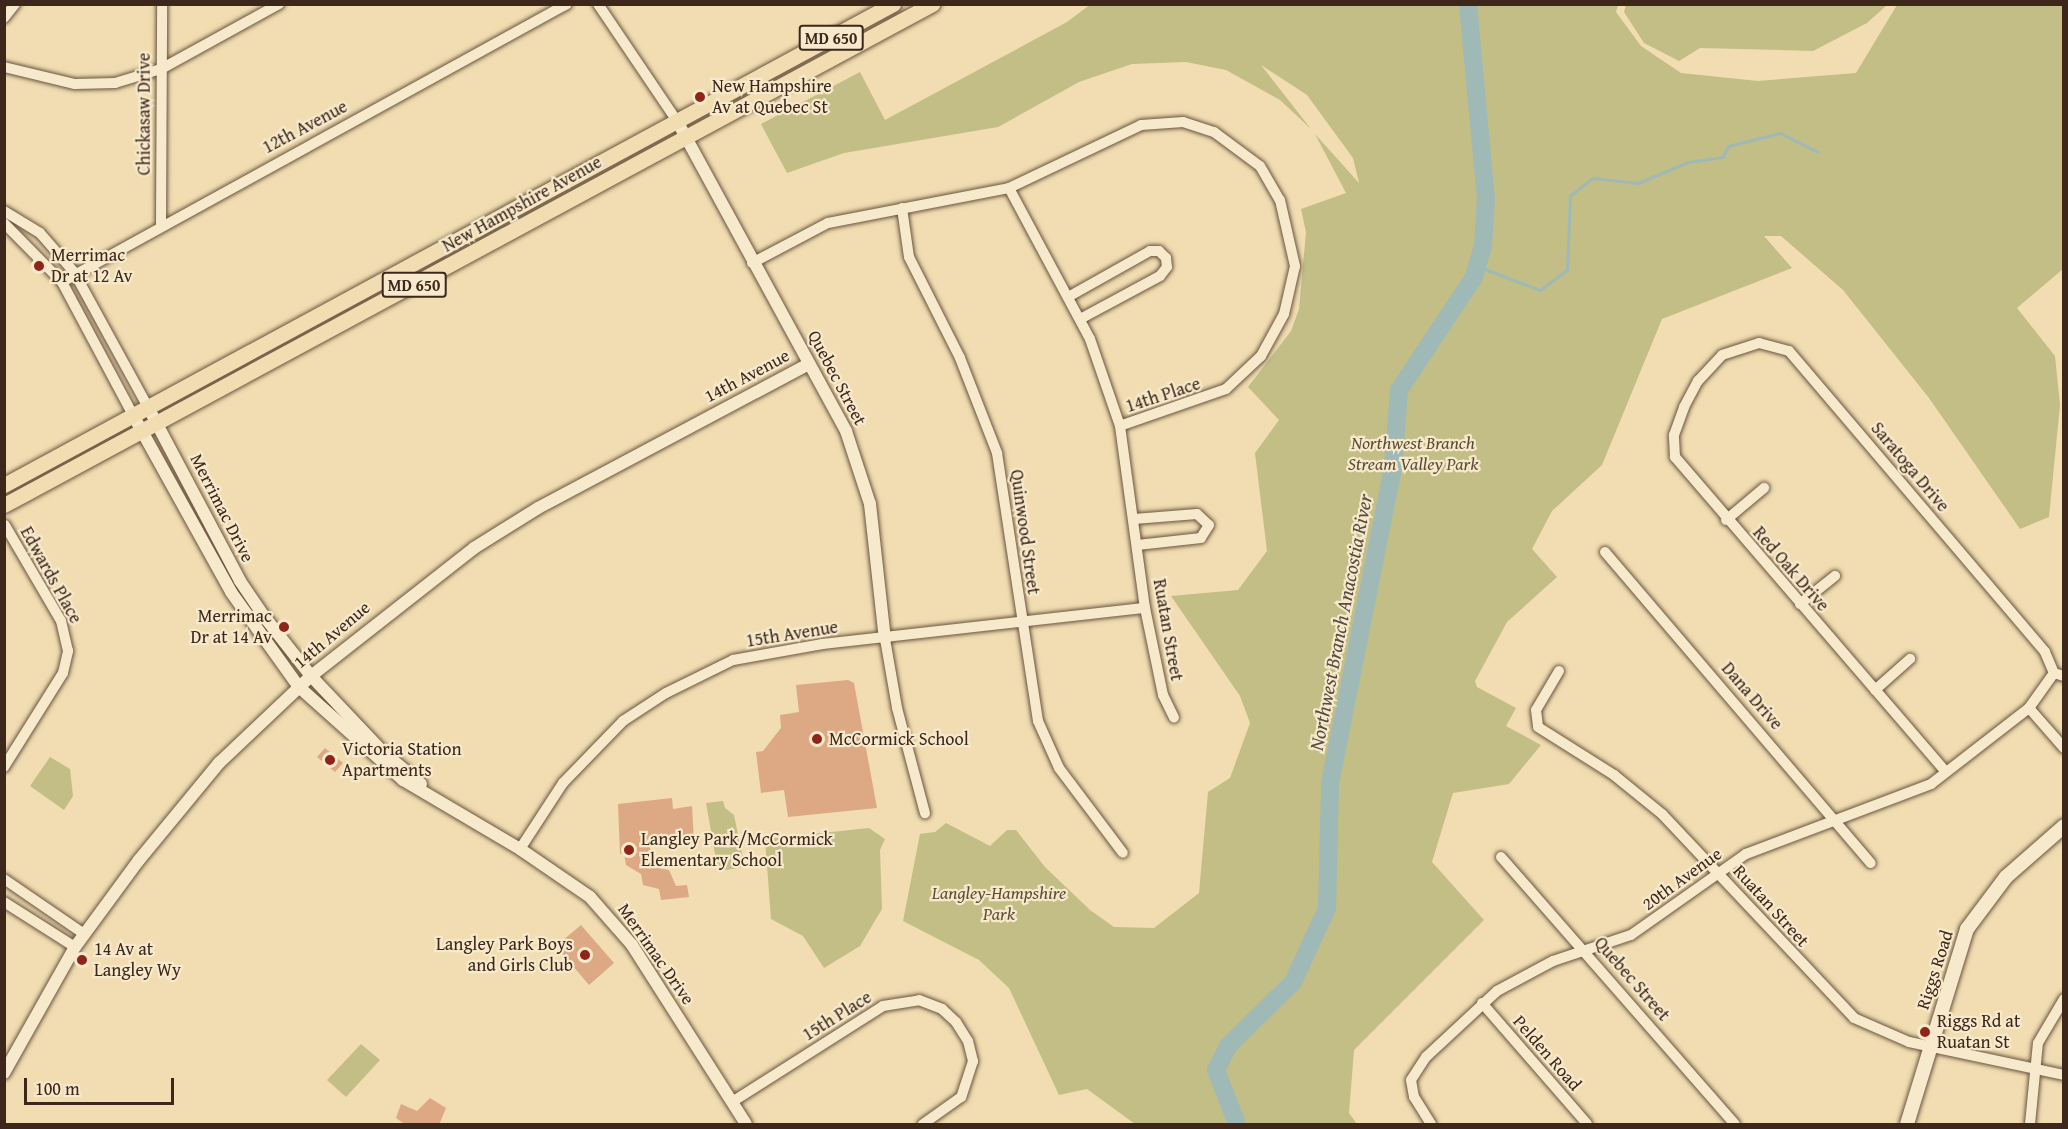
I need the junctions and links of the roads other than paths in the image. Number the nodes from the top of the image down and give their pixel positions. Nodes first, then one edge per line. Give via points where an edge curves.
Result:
1 (15, 4) edge
2 (162, 4) edge
3 (279, 4) edge
4 (567, 4) edge
5 (598, 4) edge
6 (893, 4) edge
7 (932, 4) edge
8 (4, 18) edge
9 (4, 67) edge
10 (161, 69) junction
11 (677, 121) junction
12 (686, 136) junction
13 (1009, 188) junction
14 (902, 208) junction
15 (4, 211) edge
16 (4, 223) edge
17 (161, 224) junction
18 (752, 263) junction
19 (75, 272) junction
20 (62, 282) junction
21 (1068, 297) junction
22 (1080, 319) junction
23 (809, 364) junction
24 (1705, 372) joint
25 (148, 407) junction
26 (133, 415) junction
27 (158, 424) junction
28 (1120, 426) junction
29 (142, 432) junction
30 (4, 485) edge
31 (1764, 488) dead end
32 (4, 505) edge
33 (1134, 519) junction
34 (1726, 520) junction
35 (5, 525) edge
36 (1137, 545) junction
37 (1605, 552) dead end
38 (1835, 576) dead end
39 (1800, 604) junction
40 (1145, 608) junction
41 (1021, 623) junction
42 (885, 639) junction
43 (1910, 658) dead end
44 (1559, 671) dead end
45 (2059, 675) edge
46 (311, 676) junction
47 (299, 687) junction
48 (1875, 690) junction
49 (2029, 708) junction
50 (1174, 718) dead end
51 (2064, 748) edge
52 (4, 767) edge
53 (1946, 772) junction
54 (440, 800) junction
55 (925, 813) dead end
56 (1835, 821) junction
57 (2064, 826) edge
58 (520, 849) junction
59 (1123, 853) dead end
60 (1501, 857) dead end
61 (1871, 863) dead end
62 (1717, 870) junction
63 (4, 879) edge
64 (4, 902) edge
65 (84, 934) junction
66 (75, 947) junction
67 (1583, 950) junction
68 (2064, 999) edge
69 (1482, 1003) junction
70 (1929, 1047) junction
71 (2033, 1069) junction
72 (4, 1073) edge
73 (2064, 1075) edge
74 (732, 1102) junction
75 (928, 1122) edge
76 (746, 1125) edge
77 (1431, 1125) edge
78 (1587, 1125) edge
79 (1735, 1125) edge
80 (1908, 1125) edge
81 (2030, 1125) edge

1 - 8 street
2 - 10 street, Chickasaw Drive
3 - 10 street
4 - 17 street, 12th Avenue
5 - 11 street, Quebec Street
6 - 11 main road, New Hampshire Avenue / MD 650
7 - 12 main road, New Hampshire Avenue / MD 650
9 - 10 street via 75,84 98,84
10 - 17 street, Chickasaw Drive
11 - 12 street, Quebec Street
11 - 25 main road, New Hampshire Avenue / MD 650
12 - 18 street, Quebec Street
12 - 27 main road, New Hampshire Avenue / MD 650
13 - 14 street
13 - 21 street, Ruatan Street
13 - 28 street, 14th Place via 1141,125 1159,121 1200,126 1249,155 1280,200 1295,266 1278,327 1239,379 1210,398
14 - 18 street via 828,223
14 - 41 street, Quinwood Street via 909,257 960,358 997,453
15 - 19 street, Merrimac Drive via 40,233
16 - 20 street, Merrimac Drive
17 - 19 street, 12th Avenue
18 - 23 street, Quebec Street
19 - 20 street, 12th Avenue
19 - 25 street, Merrimac Drive
20 - 26 street, Merrimac Drive
21 - 22 street, Ruatan Street
21 - 22 street via 1150,251 1166,258 1167,267 1161,276
22 - 28 street, Ruatan Street
23 - 42 street, Quebec Street via 846,431 870,504
23 - 46 street, 14th Avenue via 538,508 474,548
24 - 34 street, Red Oak Drive via 1677,424 1675,457
24 - 45 street, Saratoga Drive via 1722,355 1746,344 1771,344 1789,351 2046,652
25 - 26 main road, New Hampshire Avenue / MD 650
25 - 27 street, Merrimac Drive
26 - 29 street, Merrimac Drive
26 - 30 main road, New Hampshire Avenue / MD 650
27 - 29 main road, New Hampshire Avenue / MD 650
27 - 46 street, Merrimac Drive via 240,581
28 - 33 street, Ruatan Street
29 - 32 main road, New Hampshire Avenue / MD 650
29 - 47 street, Merrimac Drive via 231,592
31 - 34 street
33 - 36 street, Ruatan Street
33 - 36 street via 1197,514 1209,525 1201,538
34 - 39 street, Red Oak Drive
35 - 52 street, Edwards Place via 62,621 68,651 63,673
36 - 40 street, Ruatan Street
37 - 56 street, Dana Drive
38 - 39 street
39 - 48 street, Red Oak Drive
40 - 41 street, 15th Avenue
40 - 50 street, Ruatan Street via 1162,695
41 - 42 street, 15th Avenue
41 - 59 street, Quinwood Street via 1030,691 1044,735 1079,799
42 - 55 street, Quebec Street via 897,708
42 - 58 street, 15th Avenue via 823,644 733,660 666,693 623,722 583,760
43 - 48 street
44 - 62 street, Ruatan Street via 1534,715 1538,727 1636,792
45 - 49 street, 20th Avenue
46 - 47 street, 14th Avenue
46 - 54 street, Merrimac Drive via 382,751
47 - 54 street, Merrimac Drive via 403,780
47 - 65 street, 14th Avenue via 240,741 180,808
48 - 53 street, Red Oak Drive
49 - 51 street
49 - 53 street, 20th Avenue
53 - 56 street, 20th Avenue via 1921,789
54 - 58 street, Merrimac Drive
56 - 61 street, Dana Drive
56 - 62 street, 20th Avenue via 1746,854
57 - 70 main road, Riggs Road via 2006,877 1974,916 1961,942
58 - 74 street, Merrimac Drive via 570,881 616,925
60 - 67 street, Quebec Street
62 - 67 street, 20th Avenue via 1640,930
62 - 70 street, Ruatan Street via 1854,1018 1890,1036
63 - 65 street
64 - 66 street
65 - 66 street, 14th Avenue
66 - 72 street, 14th Avenue
67 - 69 street, 20th Avenue via 1514,980
67 - 79 street, Quebec Street
68 - 71 street via 2043,1030
69 - 77 street, 20th Avenue via 1426,1057 1411,1080 1414,1097
69 - 78 street, Pelden Road
70 - 71 street, Ruatan Street
70 - 80 main road, Riggs Road
71 - 73 street, Ruatan Street
71 - 81 street
74 - 75 street, 15th Place via 883,1006 919,1000 949,1014 972,1051 971,1076 961,1097
74 - 76 street, Merrimac Drive

